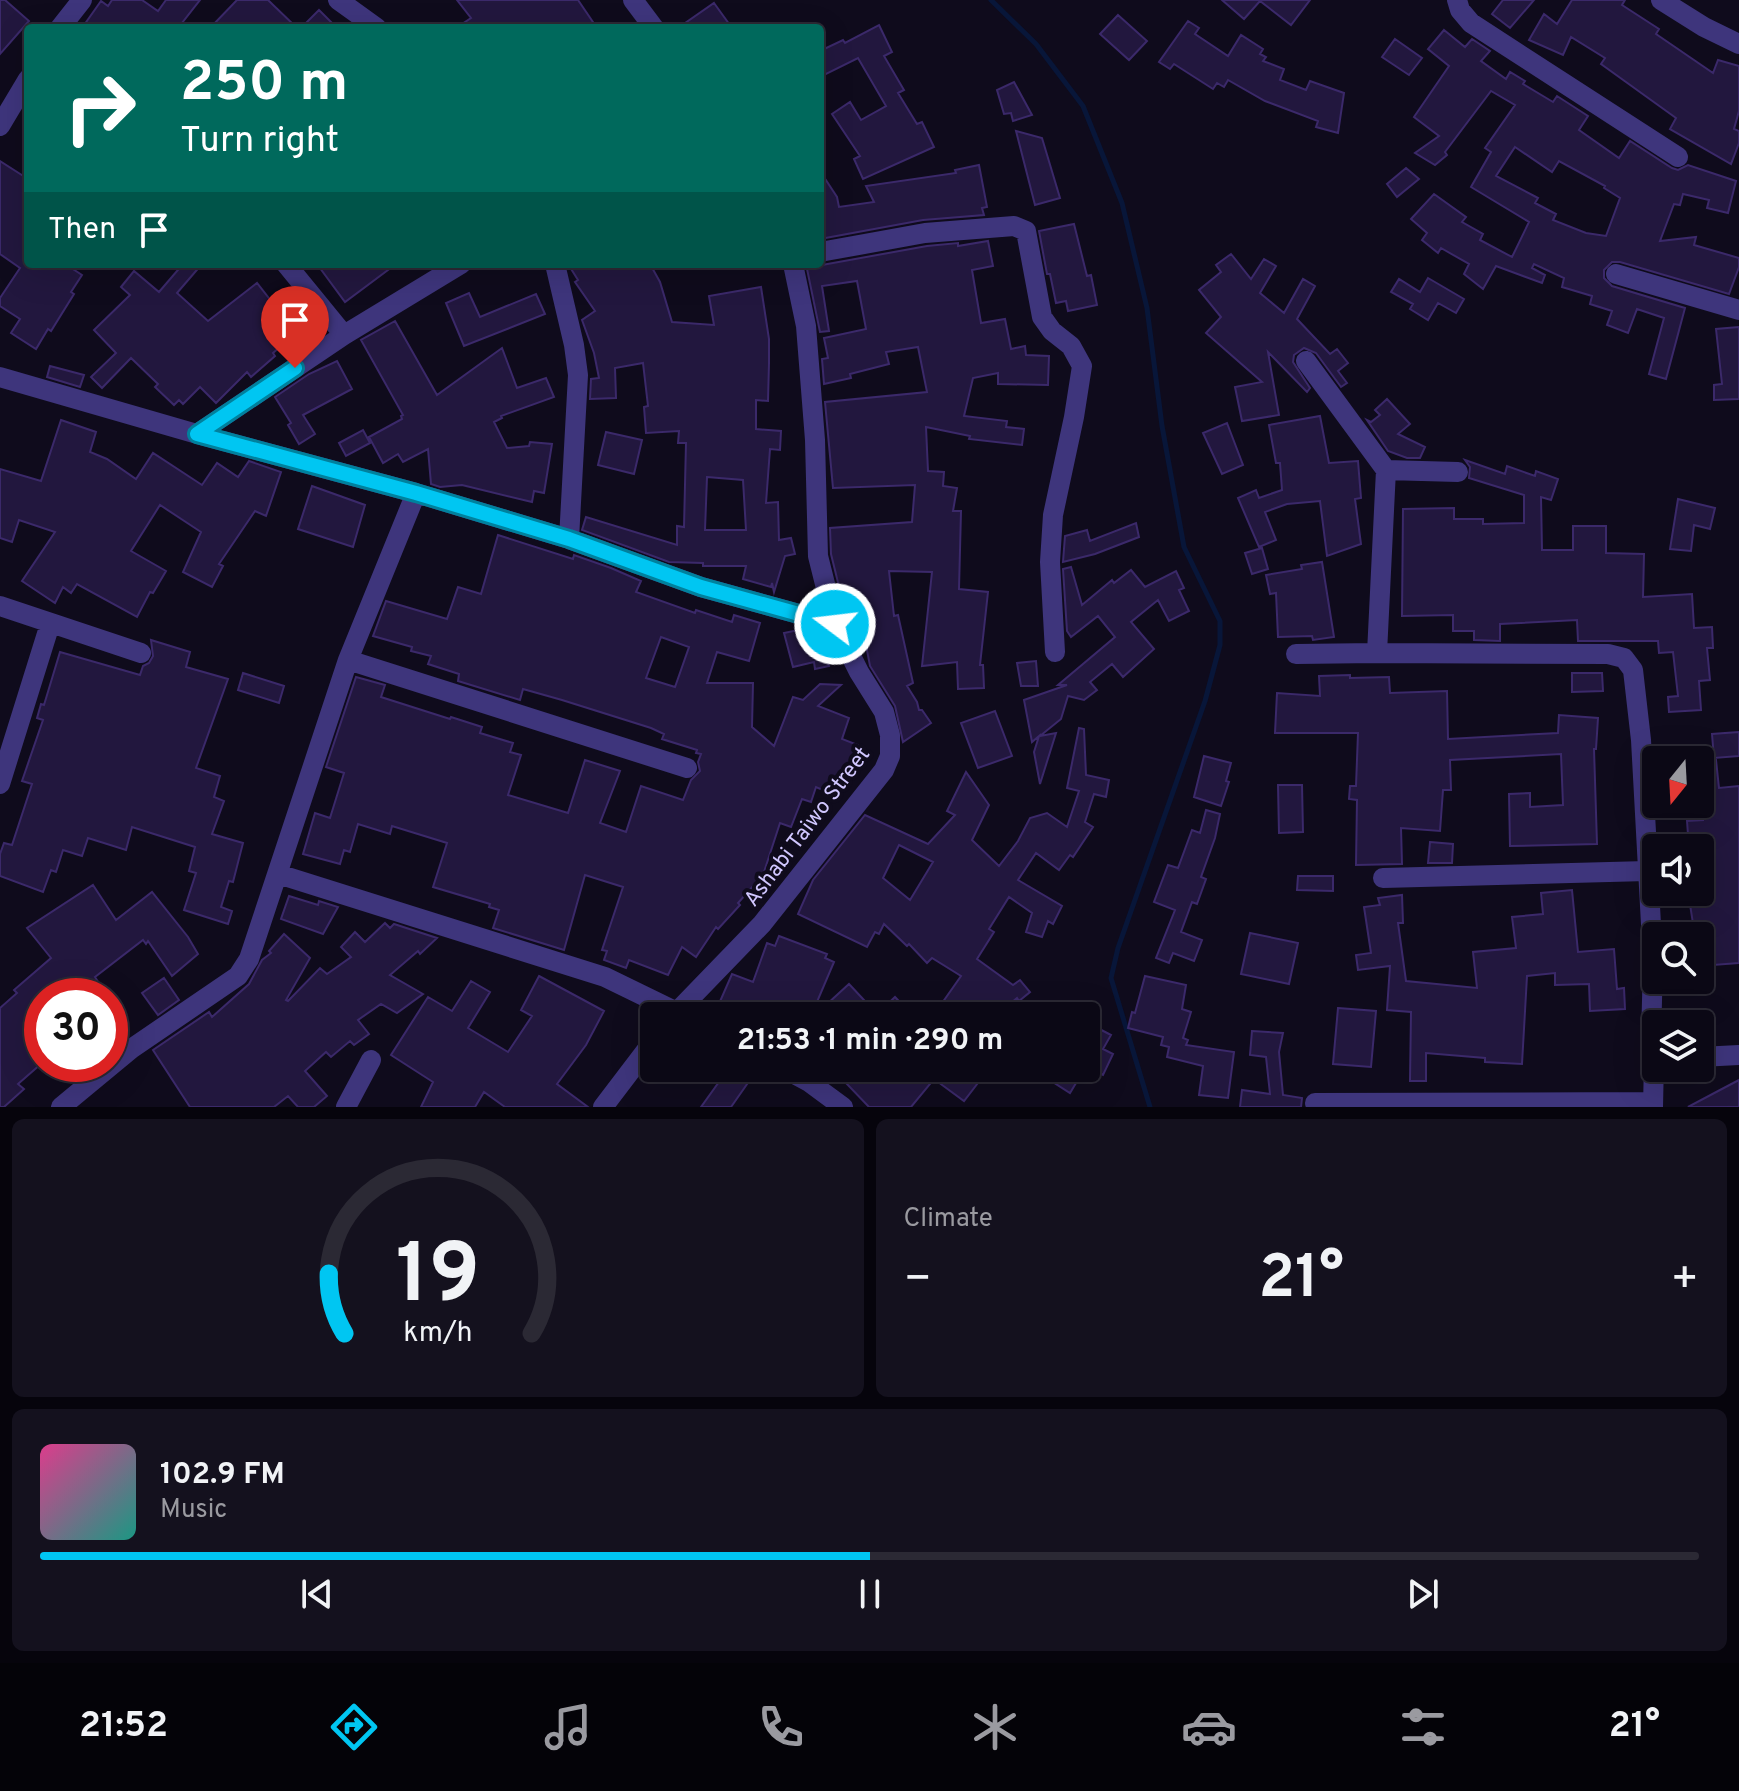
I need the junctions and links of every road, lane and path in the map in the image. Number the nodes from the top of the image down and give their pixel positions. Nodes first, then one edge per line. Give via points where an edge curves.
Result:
1 (82, 0) edge
2 (338, 0) edge
3 (633, 0) edge
4 (1457, 0) edge
5 (1661, 0) edge
6 (63, 24) edge
7 (371, 24) edge
8 (651, 24) edge
9 (1739, 44) edge
10 (24, 86) edge
11 (0, 126) edge
12 (1678, 157) dead end
13 (824, 251) edge
14 (289, 268) edge
15 (454, 268) edge
16 (556, 268) edge
17 (794, 268) edge
18 (1616, 274) dead end
19 (1739, 310) edge
20 (344, 335) junction
21 (1306, 361) dead end
22 (0, 377) edge
23 (197, 434) junction
24 (1386, 470) junction
25 (1458, 472) dead end
26 (416, 493) junction
27 (569, 539) junction
28 (0, 606) edge
29 (50, 624) junction
30 (835, 624) junction
31 (1055, 652) dead end
32 (141, 653) dead end
33 (1377, 653) junction
34 (1296, 654) dead end
35 (348, 660) junction
36 (687, 768) dead end
37 (0, 784) edge
38 (1645, 834) edge
39 (1642, 871) edge
40 (278, 874) junction
41 (1383, 878) dead end
42 (1649, 906) edge
43 (653, 1002) edge
44 (690, 1002) edge
45 (1652, 1010) edge
46 (1739, 1055) edge
47 (1714, 1056) edge
48 (640, 1058) edge
49 (371, 1060) dead end
50 (809, 1082) edge
51 (1654, 1082) edge
52 (1315, 1103) dead end
53 (1653, 1105) edge
54 (61, 1107) edge
55 (346, 1107) edge
56 (603, 1107) edge
57 (843, 1107) edge

1 - 6 street
2 - 7 street
3 - 8 street
4 - 12 street via 1471,23
5 - 9 street
10 - 11 street
13 - 31 street via 925,233 1014,226 1026,231 1042,317 1071,346 1082,366 1053,515
14 - 20 street
15 - 20 street
16 - 27 street via 578,375
17 - 30 street, Ashabi Taiwo Street via 806,326 818,556
18 - 19 street
20 - 23 street
21 - 24 street
22 - 23 street
23 - 26 street
24 - 25 street
24 - 33 street
26 - 27 street
26 - 35 street
27 - 30 street via 701,587
28 - 29 street
29 - 32 street
29 - 37 street
30 - 44 street, Ashabi Taiwo Street via 884,712 890,756 762,924
33 - 34 street
33 - 38 street via 1624,658 1633,670
35 - 36 street
35 - 40 street
39 - 41 street
40 - 43 street via 605,977
40 - 54 street via 249,959 238,976 131,1049
42 - 45 street
46 - 47 street
48 - 56 street
49 - 55 street
50 - 57 street
51 - 53 street
52 - 53 street

